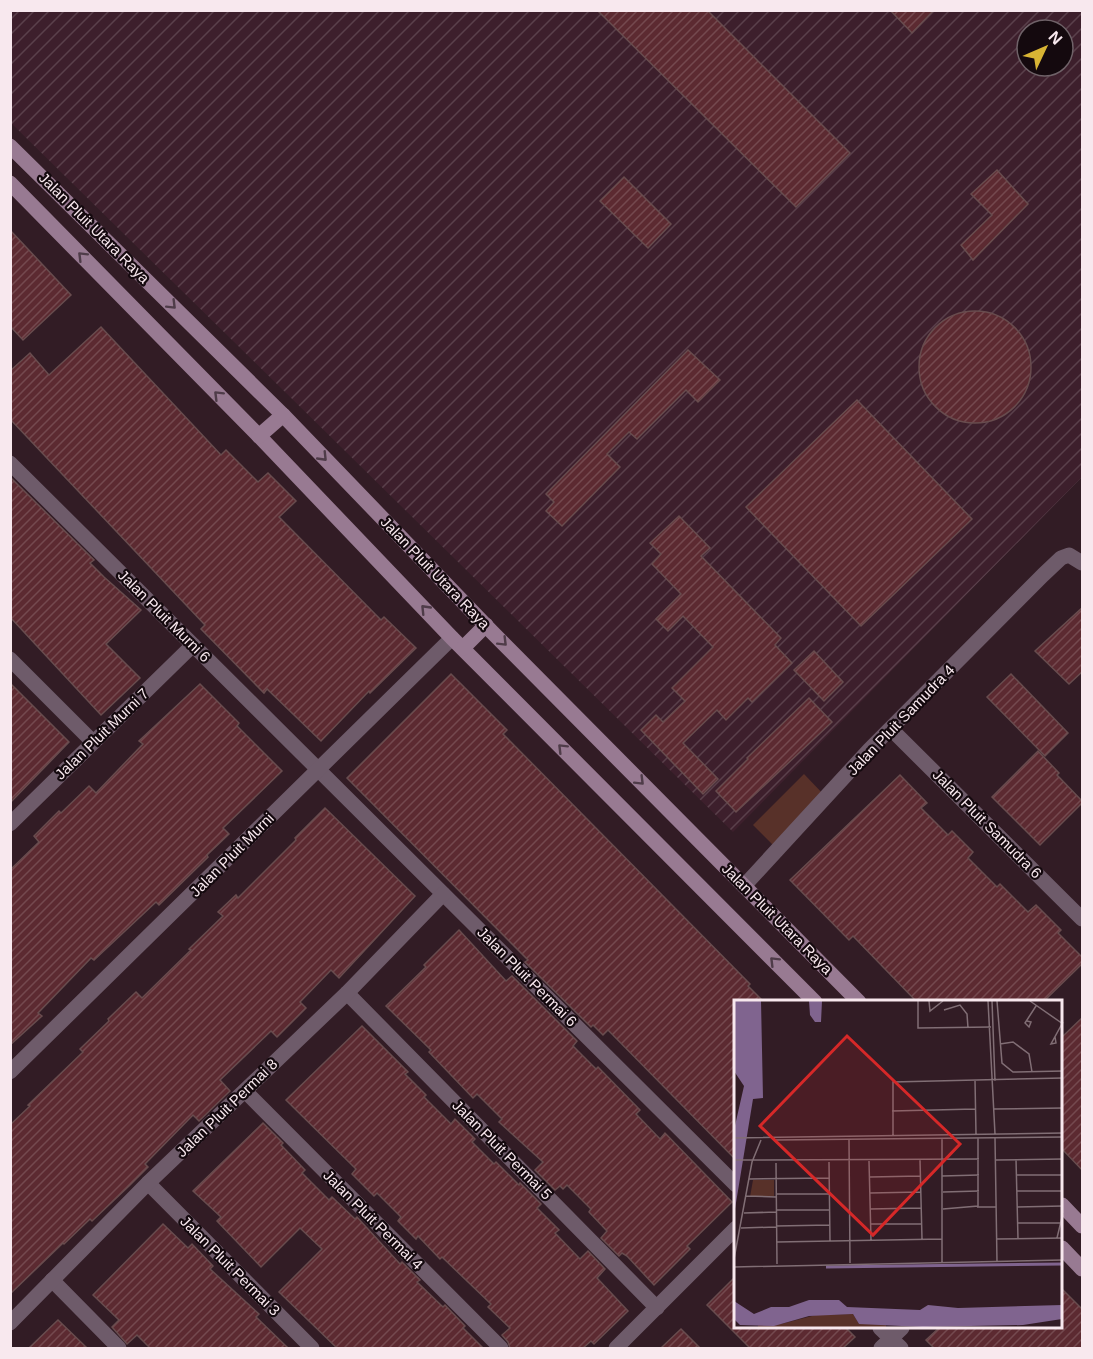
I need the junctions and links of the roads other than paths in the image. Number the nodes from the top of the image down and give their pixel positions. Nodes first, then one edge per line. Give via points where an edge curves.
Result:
1 (10, 146) edge
2 (10, 183) edge
3 (283, 415) junction
4 (259, 436) junction
5 (10, 463) edge
6 (1083, 563) edge
7 (486, 626) junction
8 (458, 643) junction
9 (193, 645) junction
10 (10, 659) edge
11 (891, 729) junction
12 (93, 742) junction
13 (317, 769) junction
14 (10, 824) edge
15 (744, 886) junction
16 (443, 894) junction
17 (1083, 919) edge
18 (347, 993) junction
19 (813, 1000) edge
20 (857, 1000) edge
21 (10, 1072) edge
22 (246, 1092) junction
23 (734, 1183) edge
24 (148, 1184) junction
25 (1063, 1206) edge
26 (1083, 1226) edge
27 (734, 1230) edge
28 (1063, 1249) edge
29 (1083, 1269) edge
30 (52, 1280) junction
31 (657, 1308) junction
32 (10, 1323) edge
33 (119, 1348) edge
34 (312, 1348) edge
35 (501, 1348) edge
36 (616, 1348) edge

1 -> 3 street, Jalan Pluit Utara Raya
4 -> 2 street, Jalan Pluit Utara Raya
3 - 4 street
3 -> 7 street, Jalan Pluit Utara Raya
8 -> 4 street, Jalan Pluit Utara Raya
5 - 9 street, Jalan Pluit Murni 6
6 - 11 street, Jalan Pluit Samudra 4 via 1069,555 1061,558
7 - 8 street
7 -> 15 street, Jalan Pluit Utara Raya
8 - 13 street, Jalan Pluit Murni
19 -> 8 street, Jalan Pluit Utara Raya
9 - 12 street, Jalan Pluit Murni 7
9 - 13 street, Jalan Pluit Murni 6
10 - 12 street
11 - 15 street, Jalan Pluit Samudra 4
11 - 17 street, Jalan Pluit Samudra 6
12 - 14 street, Jalan Pluit Murni 7
13 - 16 street, Jalan Pluit Permai 6
13 - 21 street, Jalan Pluit Murni
15 - 20 street, Jalan Pluit Utara Raya
16 - 18 street, Jalan Pluit Permai 8
16 - 23 street, Jalan Pluit Permai 6
18 - 22 street, Jalan Pluit Permai 8
18 - 31 street, Jalan Pluit Permai 5
22 - 24 street, Jalan Pluit Permai 8
22 - 35 street, Jalan Pluit Permai 4
24 - 30 street, Jalan Pluit Permai 8
24 - 34 street, Jalan Pluit Permai 3
25 - 26 street
27 - 31 street
28 - 29 street
30 - 32 street, Jalan Pluit Permai 8
30 - 33 street
31 - 36 street

